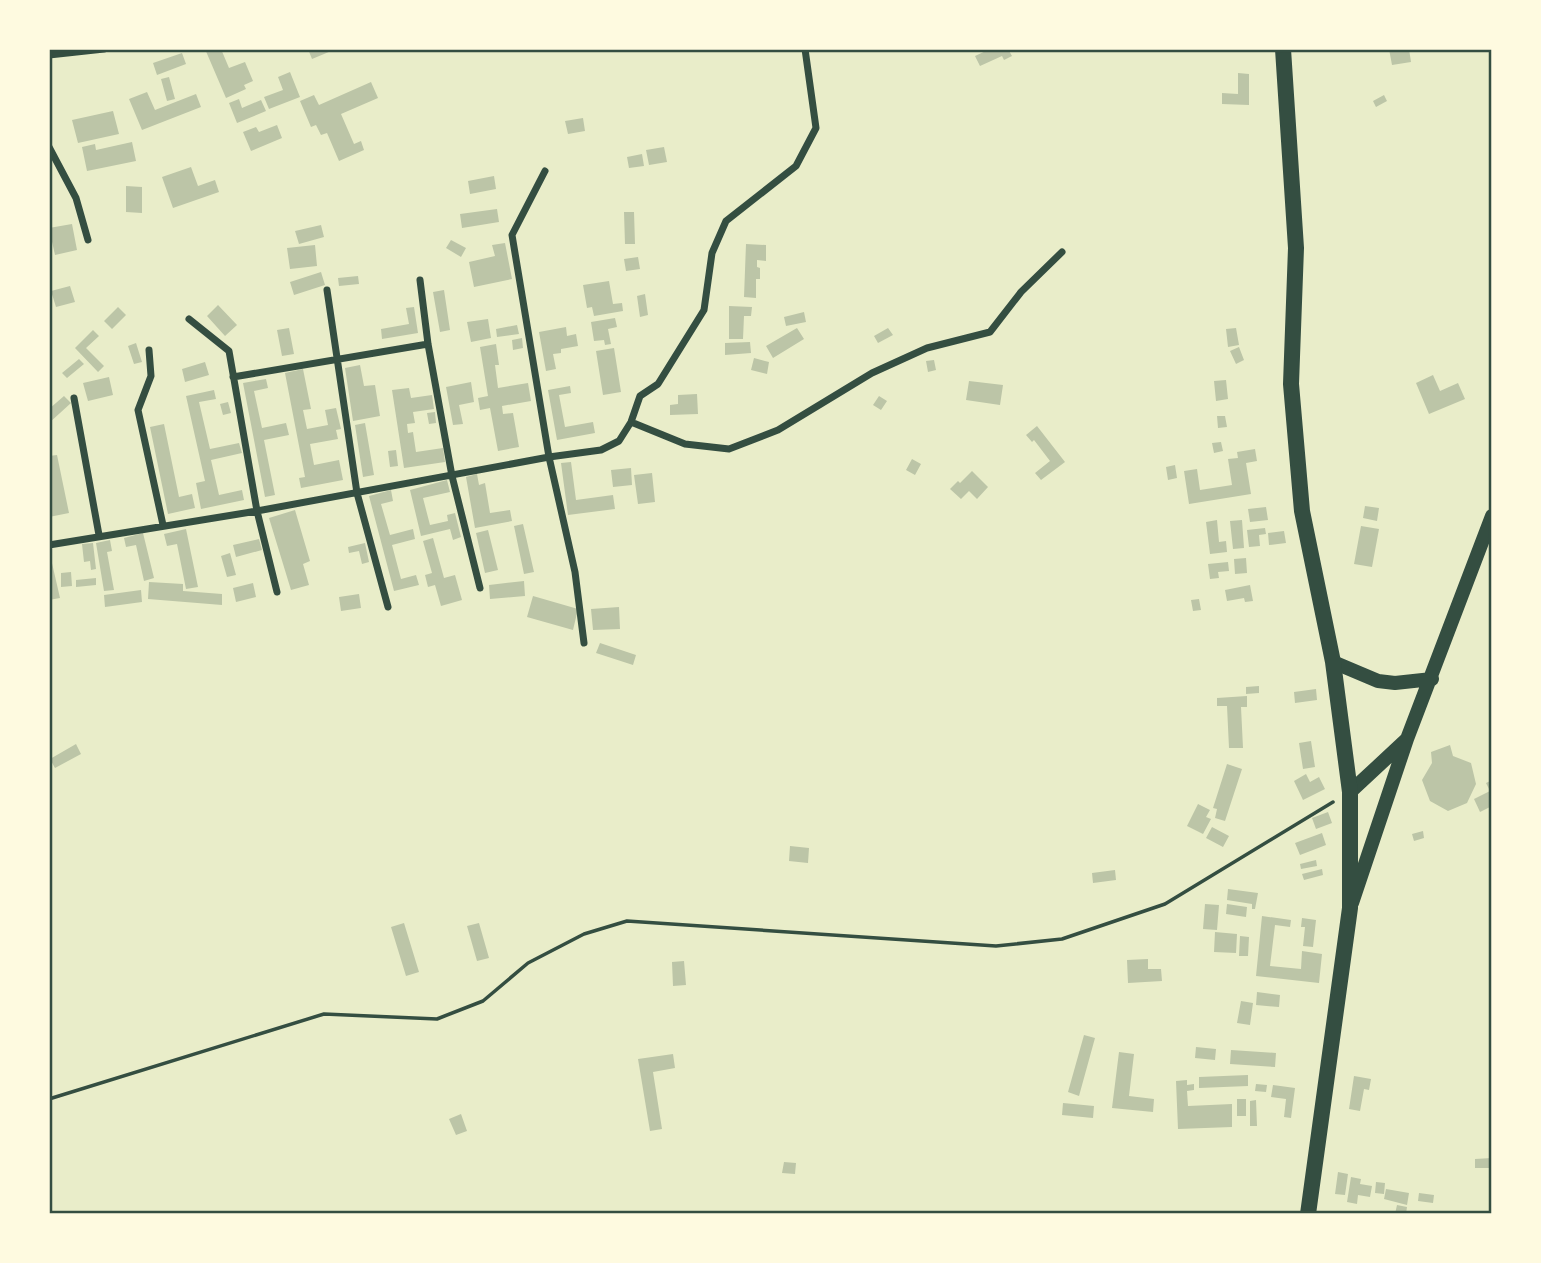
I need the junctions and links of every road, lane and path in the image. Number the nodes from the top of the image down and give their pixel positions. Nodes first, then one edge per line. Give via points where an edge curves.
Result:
1 (104, 49) edge
2 (805, 49) edge
3 (1283, 49) edge
4 (49, 55) edge
5 (49, 147) edge
6 (545, 171) dead end
7 (88, 240) dead end
8 (1062, 252) dead end
9 (420, 280) dead end
10 (327, 290) dead end
11 (189, 319) dead end
12 (428, 344) junction
13 (149, 350) dead end
14 (336, 359) junction
15 (233, 377) junction
16 (74, 398) dead end
17 (631, 422) junction
18 (549, 457) junction
19 (452, 476) junction
20 (357, 493) junction
21 (257, 511) junction
22 (1492, 516) edge
23 (163, 525) junction
24 (99, 535) junction
25 (49, 545) edge
26 (480, 588) dead end
27 (277, 592) dead end
28 (388, 607) dead end
29 (584, 643) dead end
30 (1333, 662) junction
31 (1432, 679) junction
32 (1407, 739) junction
33 (1350, 792) junction
34 (1350, 908) junction
35 (49, 1099) edge
36 (1308, 1214) edge

1 - 4 street
2 - 17 street via 816,128 796,166 726,221 712,253 704,310 658,384 640,396
3 - 30 main road via 1296,248 1291,384 1302,511
5 - 7 street via 76,198
6 - 18 street via 512,235
8 - 17 street via 1021,292 990,332 927,348 872,373 778,430 729,449 685,444
9 - 12 street
10 - 14 street
11 - 15 street via 229,351
12 - 14 street
12 - 19 street
13 - 23 street via 151,376 138,410
14 - 15 street
14 - 20 street
15 - 21 street
16 - 24 street
17 - 18 street via 619,441 601,450
18 - 19 street
18 - 29 street via 575,572
19 - 20 street
19 - 26 street
20 - 21 street
20 - 28 street
21 - 23 street
21 - 27 street
22 - 31 main road
23 - 24 street
24 - 25 street
30 - 31 main road via 1378,681
30 - 33 main road
31 - 32 main road
32 - 33 main road
32 - 34 main road
33 - 34 main road
33 - 35 path via 1166,904 1062,939 996,946 627,921 584,934 528,963 483,1000 437,1019 324,1014
34 - 36 main road

